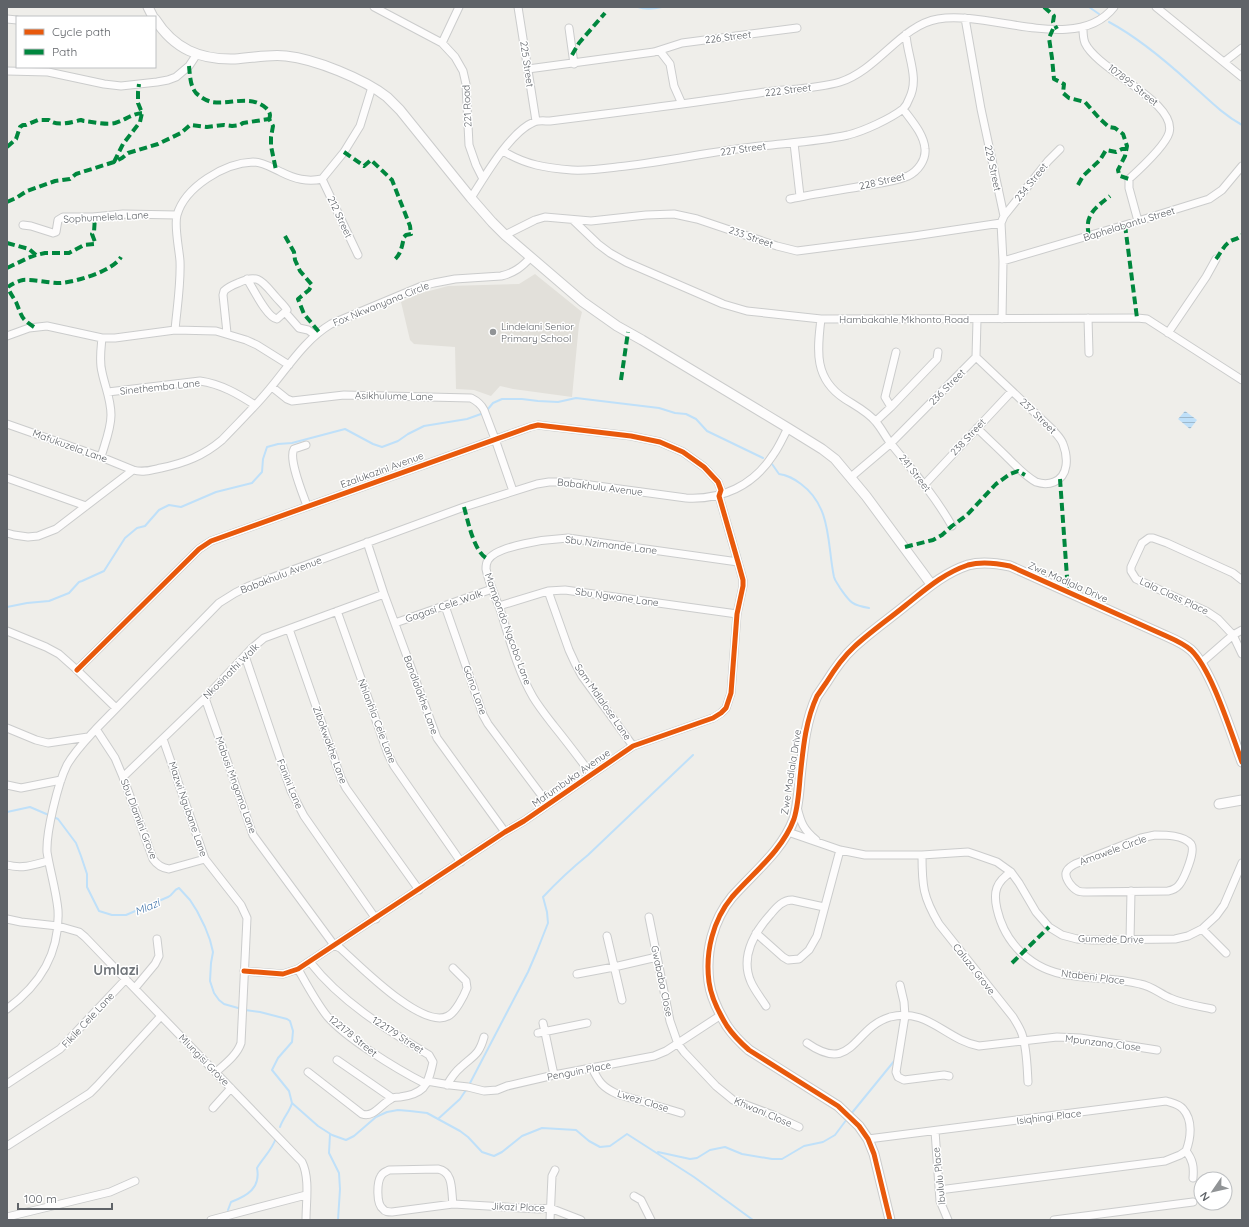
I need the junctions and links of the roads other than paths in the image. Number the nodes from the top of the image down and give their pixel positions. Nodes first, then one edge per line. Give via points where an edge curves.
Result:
1 (148, 7) edge
2 (374, 7) edge
3 (459, 7) edge
4 (518, 7) edge
5 (1114, 7) edge
6 (1156, 7) edge
7 (153, 16) edge
8 (965, 18) junction
9 (156, 21) edge
10 (568, 28) dead end
11 (797, 28) dead end
12 (1083, 28) junction
13 (906, 34) junction
14 (442, 43) junction
15 (1242, 48) edge
16 (660, 51) junction
17 (197, 54) junction
18 (1224, 62) junction
19 (574, 64) junction
20 (48, 69) edge
21 (528, 69) junction
22 (7, 71) edge
23 (1242, 77) edge
24 (372, 87) junction
25 (682, 104) junction
26 (903, 109) junction
27 (536, 121) junction
28 (794, 143) junction
29 (1060, 149) dead end
30 (503, 151) junction
31 (1242, 166) edge
32 (322, 179) junction
33 (483, 179) junction
34 (800, 196) junction
35 (471, 198) junction
36 (790, 199) dead end
37 (177, 215) junction
38 (1004, 216) junction
39 (574, 220) junction
40 (1138, 221) junction
41 (1001, 223) junction
42 (23, 225) dead end
43 (505, 235) junction
44 (358, 255) dead end
45 (531, 257) junction
46 (1216, 259) dead end
47 (1003, 261) junction
48 (247, 278) junction
49 (285, 312) junction
50 (1088, 318) junction
51 (821, 319) junction
52 (1002, 319) junction
53 (977, 320) junction
54 (175, 330) junction
55 (227, 333) junction
56 (1168, 333) junction
57 (315, 335) junction
58 (7, 336) edge
59 (102, 338) junction
60 (896, 352) dead end
61 (938, 352) dead end
62 (1089, 353) dead end
63 (976, 357) junction
64 (289, 366) junction
65 (1241, 378) edge
66 (272, 387) junction
67 (1012, 391) junction
68 (108, 392) junction
69 (255, 405) junction
70 (891, 407) junction
71 (876, 421) junction
72 (7, 424) edge
73 (788, 428) junction
74 (977, 428) junction
75 (495, 439) junction
76 (891, 443) junction
77 (306, 445) dead end
78 (101, 457) junction
79 (133, 470) junction
80 (851, 477) junction
81 (7, 478) edge
82 (925, 484) junction
83 (512, 491) junction
84 (719, 496) junction
85 (86, 506) junction
86 (307, 506) junction
87 (952, 526) dead end
88 (7, 533) edge
89 (367, 542) junction
90 (488, 559) joint
91 (738, 562) junction
92 (1242, 580) edge
93 (931, 584) junction
94 (492, 589) junction
95 (548, 591) junction
96 (384, 594) junction
97 (446, 606) junction
98 (499, 606) junction
99 (337, 611) junction
100 (738, 614) junction
101 (395, 623) junction
102 (289, 629) junction
103 (1242, 630) edge
104 (7, 631) edge
105 (1233, 635) junction
106 (1242, 654) edge
107 (245, 656) junction
108 (1201, 664) junction
109 (77, 670) junction
110 (204, 698) junction
111 (116, 708) junction
112 (7, 728) edge
113 (96, 729) junction
114 (88, 737) junction
115 (163, 739) junction
116 (633, 746) junction
117 (1242, 762) edge
118 (591, 774) junction
119 (123, 777) junction
120 (61, 780) junction
121 (7, 785) edge
122 (1242, 800) edge
123 (548, 804) junction
124 (1219, 804) dead end
125 (797, 806) junction
126 (505, 832) junction
127 (788, 832) junction
128 (817, 842) junction
129 (840, 850) junction
130 (922, 855) junction
131 (205, 859) junction
132 (48, 861) junction
133 (461, 862) junction
134 (1242, 864) edge
135 (7, 865) edge
136 (1011, 872) junction
137 (419, 890) junction
138 (1131, 891) junction
139 (824, 907) junction
140 (649, 917) dead end
141 (7, 919) edge
142 (376, 919) junction
143 (58, 926) junction
144 (1202, 929) junction
145 (756, 933) junction
146 (607, 936) dead end
147 (157, 939) dead end
148 (1130, 940) junction
149 (334, 946) junction
150 (1226, 953) dead end
151 (657, 957) junction
152 (310, 962) junction
153 (453, 968) dead end
154 (614, 968) junction
155 (298, 970) junction
156 (244, 971) junction
157 (577, 974) dead end
158 (126, 979) junction
159 (900, 985) dead end
160 (134, 988) junction
161 (622, 1000) dead end
162 (766, 1006) dead end
163 (1212, 1008) dead end
164 (7, 1009) edge
165 (721, 1015) junction
166 (161, 1016) junction
167 (905, 1016) junction
168 (543, 1023) dead end
169 (587, 1023) dead end
170 (542, 1033) junction
171 (484, 1037) dead end
172 (806, 1042) dead end
173 (1024, 1042) junction
174 (678, 1044) junction
175 (1157, 1050) dead end
176 (337, 1060) dead end
177 (592, 1068) junction
178 (216, 1072) junction
179 (308, 1072) dead end
180 (554, 1075) junction
181 (950, 1076) dead end
182 (1028, 1082) dead end
183 (426, 1083) junction
184 (7, 1084) edge
185 (447, 1085) junction
186 (232, 1088) junction
187 (392, 1098) junction
188 (213, 1108) dead end
189 (681, 1113) dead end
190 (799, 1127) dead end
191 (935, 1131) junction
192 (868, 1139) junction
193 (7, 1146) edge
194 (1186, 1151) junction
195 (555, 1170) dead end
196 (1194, 1171) edge
197 (135, 1180) dead end
198 (939, 1190) junction
199 (306, 1195) junction
200 (634, 1196) dead end
201 (1193, 1202) dead end
202 (452, 1204) junction
203 (550, 1208) junction
204 (7, 1217) edge
205 (1105, 1217) edge
206 (211, 1220) edge
207 (306, 1220) edge
208 (550, 1220) edge
209 (582, 1220) edge
210 (651, 1220) edge
211 (890, 1220) edge
212 (948, 1220) edge
213 (1054, 1220) edge

1 - 7 street
2 - 14 street, 221 Road
3 - 14 street
4 - 21 street, 225 Street
5 - 12 street, 222 Street via 1102,19
6 - 18 street
8 - 12 street, 222 Street via 1057,29
8 - 13 street, 222 Street via 937,19 913,28
8 - 38 street, 229 Street
9 - 17 street via 176,43
10 - 19 street
11 - 16 street, 226 Street via 682,43
12 - 40 street, 107895 Street via 1083,38 1092,52 1120,77 1160,106 1170,124 1165,141 1130,179
13 - 25 street, 222 Street via 872,64 842,81
13 - 26 street, 227 Street via 914,83 913,92
14 - 33 street, 221 Road via 463,71 468,99 469,145
15 - 18 street
16 - 19 street, 226 Street
16 - 25 street via 670,64 674,86
17 - 20 street via 183,72 168,80 157,82 115,85
17 - 24 street via 235,59 287,56 333,68
18 - 23 street
19 - 21 street, 226 Street
20 - 22 street
21 - 27 street, 225 Street
24 - 32 street via 360,126 344,152
24 - 35 street via 400,110
25 - 27 street, 222 Street
26 - 28 street, 227 Street via 884,121 849,135
26 - 34 street, 228 Street via 921,134 924,143 924,158 916,170 908,176 889,182
27 - 30 street via 519,133
28 - 30 street, 227 Street via 591,170 532,164
28 - 34 street
29 - 38 street, 234 Street
30 - 33 street
31 - 40 street, Baphelabantu Street via 1222,190 1209,199
32 - 37 street via 301,180 261,163 236,165 216,173 196,187 186,198
32 - 44 street, 212 Street
33 - 35 street
34 - 36 street, 228 Street
35 - 43 street
37 - 42 street, Sophumelela Lane via 62,217 58,220 56,232 53,233
37 - 54 street via 180,261
38 - 41 street
39 - 41 street, 233 Street via 591,221 674,214 797,250
39 - 43 street, 233 Street via 545,217
39 - 51 street, Hambakahle Mkhonto Road via 610,253 723,304 747,311
40 - 47 street, Baphelabantu Street
41 - 47 street
43 - 45 street
45 - 57 street, Fox Nkwanyana Circle via 510,274 443,281 410,290 331,324
45 - 73 street via 594,311 616,326
46 - 56 street
47 - 52 street
48 - 49 street via 262,282 287,309
48 - 49 street via 273,318 277,319
48 - 55 street via 224,291
49 - 57 street via 298,328
50 - 52 street, Hambakahle Mkhonto Road
50 - 56 street, Hambakahle Mkhonto Road via 1148,319
50 - 62 street
51 - 53 street, Hambakahle Mkhonto Road
51 - 71 street, 241 Street via 818,355 826,379 836,393
52 - 53 street, Hambakahle Mkhonto Road
53 - 63 street
54 - 55 street
54 - 59 street
55 - 64 street via 257,345
56 - 65 street, Hambakahle Mkhonto Road
57 - 64 street, Fox Nkwanyana Circle
58 - 59 street via 29,328 47,326
59 - 68 street via 101,364
60 - 70 street via 885,396
61 - 70 street via 937,359
63 - 67 street, 237 Street
63 - 76 street, 236 Street
64 - 66 street, Fox Nkwanyana Circle
66 - 69 street, Fox Nkwanyana Circle
66 - 75 street, Asikhulume Lane via 292,401 344,395 471,398 481,406
67 - 74 street, 238 Street
67 - 74 street, 237 Street via 1061,440 1066,466 1060,479 1044,484 1025,475
68 - 69 street, Sinethemba Lane via 200,381 224,387
68 - 78 street via 110,426
69 - 79 street, Fox Nkwanyana Circle via 222,440 197,457 150,471
70 - 71 street
71 - 76 street, 241 Street
72 - 78 street, Mafukuzela Lane
73 - 80 street via 835,459
73 - 84 street, Babakhulu Avenue via 773,455 754,477 739,488
74 - 82 street, 238 Street
75 - 83 street, Asikhulume Lane
75 - 84 street, Ezalukazini Avenue via 538,425 648,438 683,452 704,467 718,482
75 - 86 street, Ezalukazini Avenue
76 - 80 street, 236 Street
76 - 82 street, 241 Street
77 - 86 street via 294,450 292,455
78 - 79 street, Mafukuzela Lane
79 - 85 street
80 - 93 street
81 - 85 street
82 - 87 street, 241 Street
83 - 84 street, Babakhulu Avenue via 558,481 686,498
83 - 89 street, Babakhulu Avenue
84 - 91 street, Mafumbuka Avenue
85 - 88 street via 56,529 38,536
86 - 109 street, Ezalukazini Avenue via 204,544
89 - 96 street, Bandlalakhe Lane
89 - 111 street, Babakhulu Avenue via 249,586 227,598 211,610
90 - 91 street, Sbu Nzimande Lane via 502,550 526,543 568,538
90 - 94 street, Mampondo Ngcobo Lane via 486,567
91 - 100 street, Mafumbuka Avenue via 743,586
92 - 105 street, Lala Class Place via 1233,573 1153,538 1142,543 1131,567 1136,579 1213,615
93 - 108 street, Zwe Madlala Drive via 955,570 983,562 1010,566 1181,643 1192,651
93 - 125 street, Zwe Madlala Drive via 853,648 834,670 818,696 804,738
94 - 97 street, Gagasi Cele Walk
94 - 98 street, Mampondo Ngcobo Lane
95 - 98 street, Sbu Ngwane Lane
95 - 100 street, Sbu Ngwane Lane via 565,590
95 - 116 street, Sam Mdlalose Lane via 568,650 582,676
96 - 99 street, Nkosinathi Walk
96 - 101 street, Bandlalakhe Lane
97 - 101 street, Gagasi Cele Walk
97 - 123 street, Gcino Lane via 483,715
98 - 118 street, Mampondo Ngcobo Lane via 517,662 534,698
99 - 102 street, Nkosinathi Walk
99 - 133 street, Nhlanhla Cele Lane via 388,754
100 - 116 street, Mafumbuka Avenue via 731,693 726,708 713,718
101 - 126 street, Bandlalakhe Lane via 437,738
102 - 107 street, Nkosinathi Walk via 264,638
102 - 137 street, Zibokwakhe Lane via 341,778 351,797
103 - 105 street
104 - 109 street via 52,650
105 - 106 street, Lala Class Place
105 - 108 street
107 - 110 street, Nkosinathi Walk
107 - 142 street, Fanini Lane via 296,802
108 - 117 street, Zwe Madlala Drive via 1218,698
109 - 111 street
110 - 115 street, Nkosinathi Walk
110 - 149 street, Mabusi Mngoma Lane via 253,835
111 - 113 street, Babakhulu Avenue
112 - 114 street via 48,742
113 - 114 street, Babakhulu Avenue
113 - 119 street, Sbu Dlamini Grove via 112,752
114 - 120 street, Babakhulu Avenue via 78,748
115 - 119 street, Nkosinathi Walk
115 - 131 street, Mazwi Ngubane Lane
116 - 118 street, Mafumbuka Avenue
118 - 123 street, Mafumbuka Avenue
119 - 131 street, Sbu Dlamini Grove via 156,863 169,868
120 - 121 street via 21,788
120 - 132 street, Babakhulu Avenue via 46,845
122 - 124 street
123 - 126 street, Mafumbuka Avenue
125 - 127 street, Zwe Madlala Drive
125 - 128 street via 804,828
126 - 133 street, Mafumbuka Avenue
127 - 128 street, Gumede Drive
127 - 165 street, Zwe Madlala Drive via 773,853 732,898 715,928 708,962 709,983
128 - 129 street, Gumede Drive
129 - 130 street, Gumede Drive via 865,855
129 - 139 street
130 - 136 street, Gumede Drive via 968,852 997,862
130 - 173 street, Caluza Grove via 922,882 930,909 939,924 1013,1017
131 - 156 street, Mazwi Ngubane Lane via 241,905 247,918
132 - 135 street via 26,867
132 - 143 street, Babakhulu Avenue via 56,894
133 - 137 street, Mafumbuka Avenue
134 - 144 street, Gumede Drive via 1224,906
136 - 148 street, Gumede Drive via 1036,912 1049,927 1062,935 1077,939
136 - 163 street, Ntabeni Place via 1004,877 995,892 998,915 1007,936 1021,953 1035,963 1067,975 1143,984 1180,1002
137 - 142 street, Mafumbuka Avenue
138 - 138 street, Amawele Circle via 1078,891 1069,882 1066,872 1075,864 1155,834 1177,837 1191,844 1192,854 1182,881 1174,890
138 - 148 street
139 - 145 street via 788,900 774,910
139 - 145 street via 814,943 799,959 788,960 783,957
140 - 151 street, Gwababa Close
141 - 143 street, Mlungisi Grove
142 - 149 street, Mafumbuka Avenue
143 - 158 street, Mlungisi Grove via 79,932 93,943
143 - 164 street, Babakhulu Avenue via 48,965 22,998
144 - 148 street, Gumede Drive via 1175,939
144 - 150 street
145 - 162 street via 748,952 748,972 750,981
146 - 154 street
147 - 160 street via 159,956
149 - 152 street, Mafumbuka Avenue
149 - 153 street, Mabusi Mngoma Lane via 340,948 394,996 416,1010 437,1018 451,1014 467,988 466,981
151 - 154 street
151 - 174 street, Gwababa Close via 670,1021
152 - 155 street, Mafumbuka Avenue
152 - 183 street, 122179 Street via 328,983 359,1009 429,1055 433,1062
154 - 157 street
154 - 161 street
155 - 156 street, Mafumbuka Avenue via 283,974
155 - 183 street, 122178 Street via 328,1017 338,1027 391,1065
156 - 178 street, Mazwi Ngubane Lane via 241,1043 236,1053
158 - 160 street, Mlungisi Grove
158 - 184 street, Fikile Cele Lane via 60,1049
159 - 167 street
160 - 166 street, Mlungisi Grove
165 - 174 street, Penguin Place
165 - 192 street, Zwe Madlala Drive via 728,1028 749,1050 838,1106 859,1126
166 - 178 street, Mlungisi Grove
166 - 193 street via 90,1093
167 - 172 street, Mpunzana Close via 890,1017 878,1023 840,1053 823,1052
167 - 173 street, Mpunzana Close via 923,1018 971,1044 984,1046
167 - 181 street via 896,1072 898,1077 904,1080
168 - 170 street
169 - 170 street
170 - 180 street
171 - 185 street via 477,1053 460,1067
173 - 175 street, Mpunzana Close via 1057,1037 1080,1038
173 - 182 street, Caluza Grove
174 - 177 street, Penguin Place via 661,1054
174 - 190 street, Khwani Close via 716,1086 733,1100
176 - 187 street
177 - 180 street, Penguin Place
177 - 189 street, Lwezi Close via 599,1082 607,1089
178 - 186 street, Mlungisi Grove
179 - 187 street via 366,1116
180 - 185 street, Penguin Place via 497,1090 484,1091
183 - 185 street, Penguin Place
183 - 187 street via 416,1094
186 - 188 street
186 - 199 street, Mlungisi Grove via 302,1162 307,1176
191 - 192 street, Isiqhingi Place
191 - 194 street, Isiqhingi Place via 1166,1102 1182,1108 1188,1116 1190,1140
191 - 198 street, Ibululu Place
192 - 211 street, Zwe Madlala Drive
194 - 196 street via 1192,1160
194 - 198 street via 1165,1161
195 - 203 street via 552,1176
197 - 204 street via 110,1192
198 - 212 street, Ibululu Place via 940,1201
199 - 206 street
199 - 207 street, Mlungisi Grove
200 - 210 street via 641,1200
201 - 205 street
202 - 202 street, Jikazi Place via 450,1179 444,1170 389,1170 384,1172 378,1183 379,1204 386,1211
202 - 203 street, Jikazi Place
203 - 208 street
203 - 209 street, Jikazi Place
205 - 213 street

